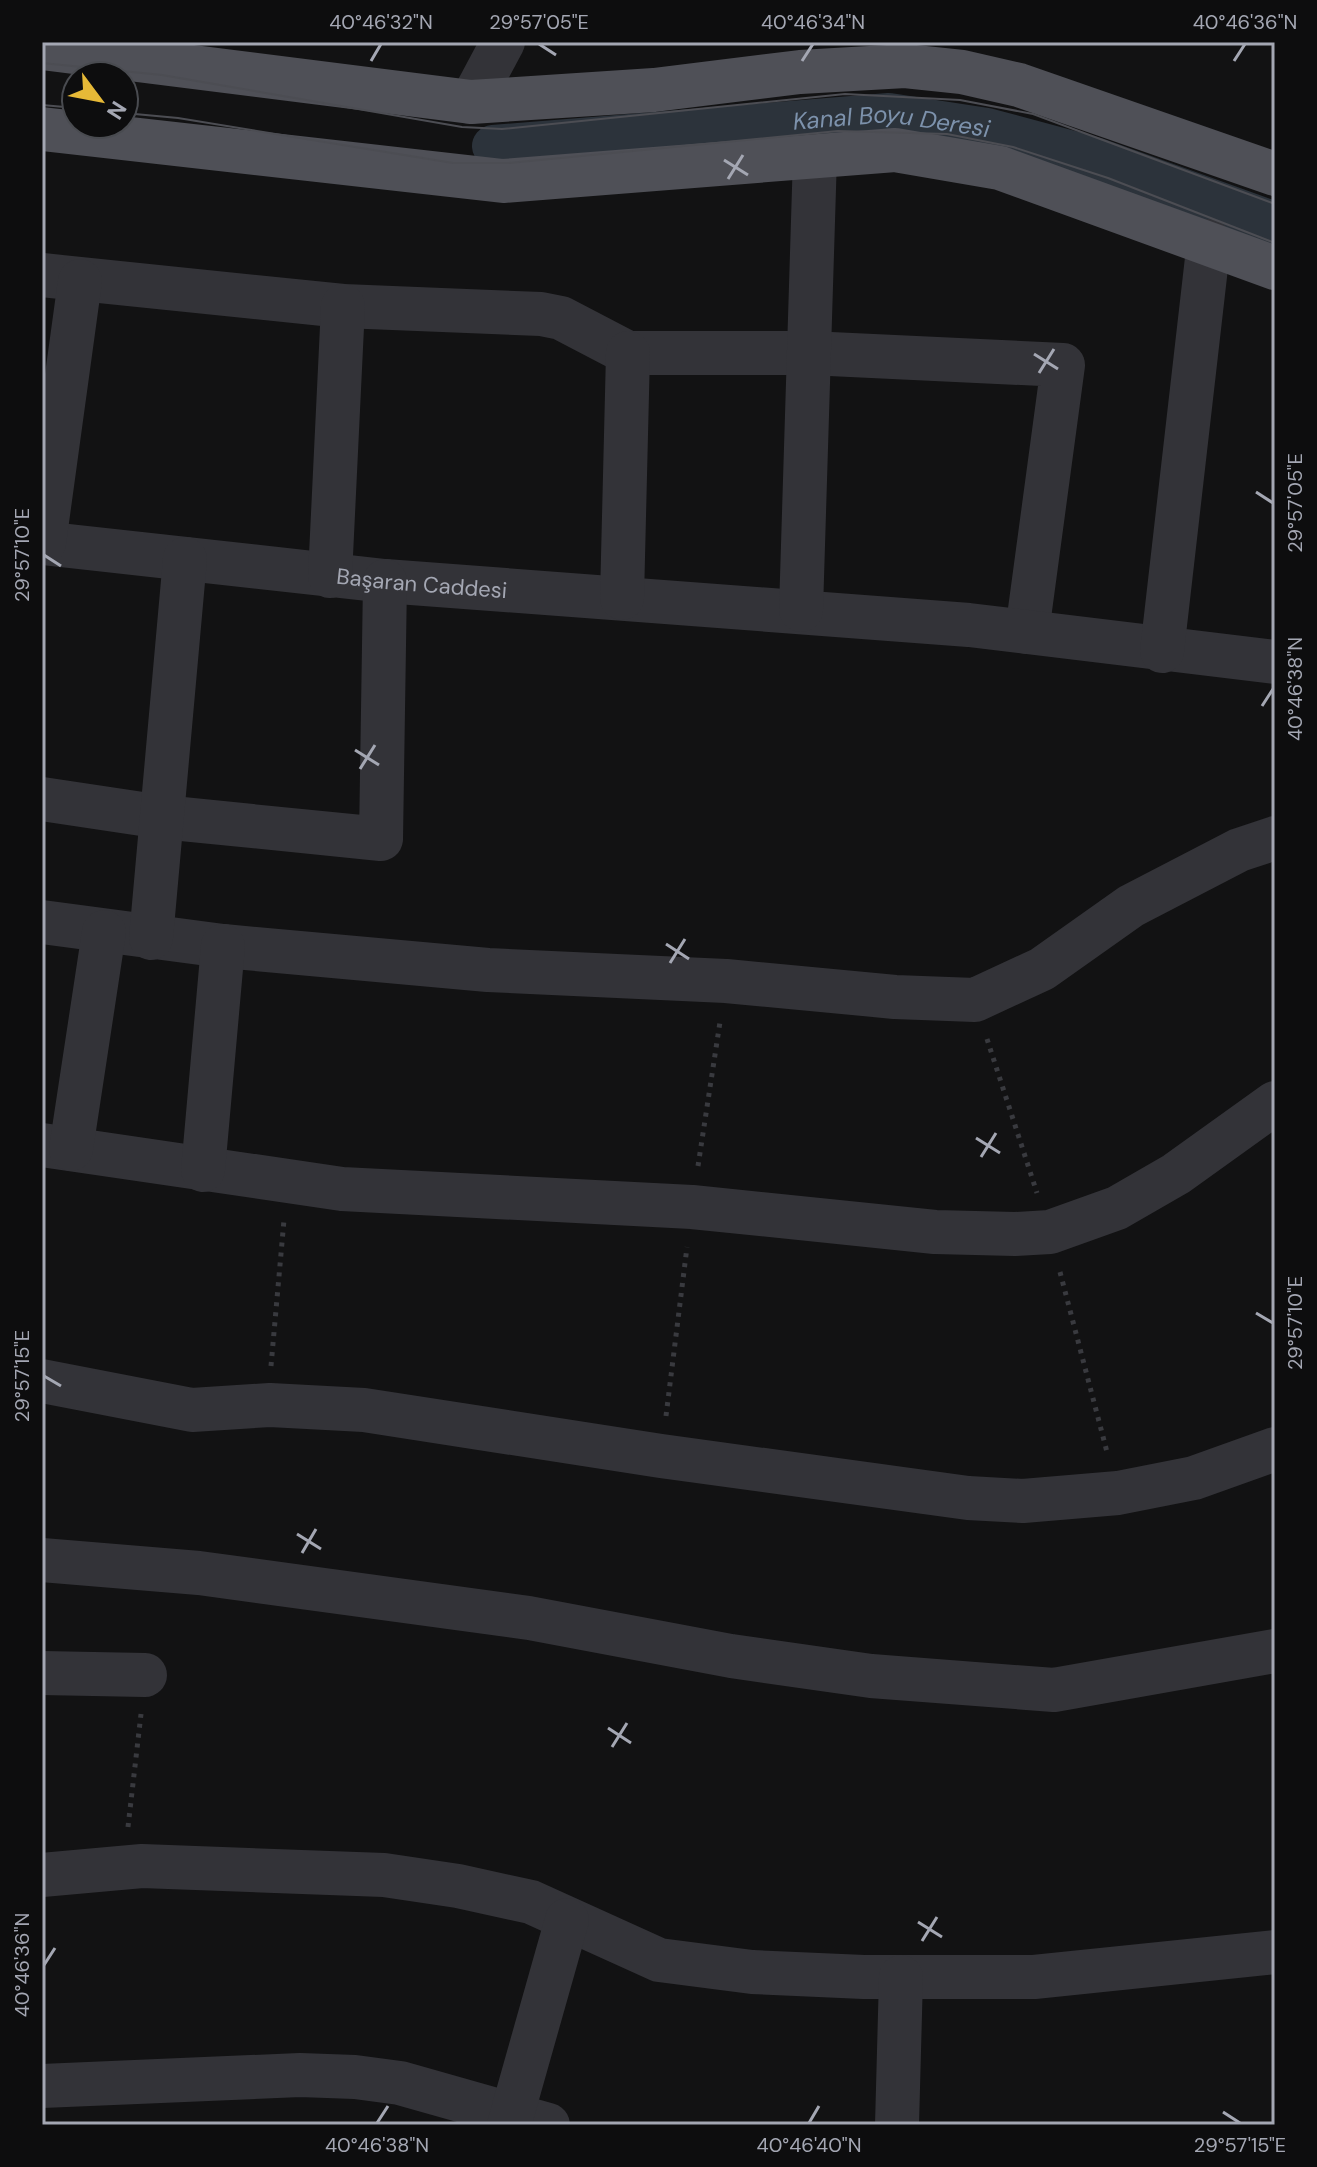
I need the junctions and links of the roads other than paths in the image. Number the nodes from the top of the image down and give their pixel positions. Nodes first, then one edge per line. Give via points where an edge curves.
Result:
1 (503, 42) edge
2 (42, 48) edge
3 (206, 54) edge
4 (806, 57) edge
5 (471, 102) junction
6 (42, 129) edge
7 (815, 156) junction
8 (1275, 174) edge
9 (1209, 241) junction
10 (1275, 268) edge
11 (61, 278) edge
12 (343, 306) junction
13 (628, 353) junction
14 (809, 353) junction
15 (43, 543) edge
16 (185, 559) junction
17 (330, 576) junction
18 (385, 581) junction
19 (622, 598) junction
20 (801, 610) junction
21 (1027, 632) junction
22 (1162, 651) junction
23 (1275, 662) edge
24 (42, 799) edge
25 (162, 817) junction
26 (1275, 838) edge
27 (42, 922) edge
28 (104, 932) junction
29 (151, 938) junction
30 (223, 946) junction
31 (1275, 1103) edge
32 (56, 1147) edge
33 (203, 1170) junction
34 (42, 1381) edge
35 (1275, 1449) edge
36 (42, 1560) edge
37 (1275, 1651) edge
38 (42, 1673) edge
39 (145, 1675) road end
40 (42, 1875) edge
41 (567, 1920) junction
42 (1275, 1952) edge
43 (901, 1977) junction
44 (42, 2086) edge
45 (523, 2121) edge
46 (897, 2125) edge

1 - 5 street
2 - 3 main road
3 - 5 main road
4 - 5 main road via 654,90
4 - 8 main road via 962,72 1019,85
6 - 7 main road via 503,181
7 - 9 main road via 895,150 1000,168
7 - 14 street
9 - 10 main road
9 - 22 street
11 - 12 street
11 - 15 street
12 - 13 street via 541,314 561,318
12 - 17 street
13 - 14 street
13 - 19 street
14 - 20 street
14 - 21 street via 1063,365
15 - 16 street, Başaran Caddesi
16 - 17 street, Başaran Caddesi
16 - 25 street
17 - 18 street, Başaran Caddesi
18 - 19 street, Başaran Caddesi
18 - 25 street via 381,839
19 - 20 street, Başaran Caddesi
20 - 21 street, Başaran Caddesi
21 - 22 street, Başaran Caddesi
22 - 23 street, Başaran Caddesi
24 - 25 street
25 - 29 street
26 - 30 street via 1239,850 1131,906 1042,969 975,1000 488,970
27 - 28 street
28 - 29 street
28 - 32 street
29 - 30 street
30 - 33 street
31 - 33 street via 1165,1181 1117,1208 1050,1232 950,1233 692,1207 287,1184
32 - 33 street
34 - 35 street via 192,1410 270,1405 364,1410 968,1498 1023,1501 1118,1493 1194,1478
36 - 37 street via 199,1573 514,1616 871,1676 1038,1689
38 - 39 street
40 - 41 street via 123,1868 384,1875 501,1894
41 - 43 street via 659,1960 752,1972
41 - 45 street
42 - 43 street via 1034,1977
43 - 46 street
44 - 45 street via 355,2077 400,2083

